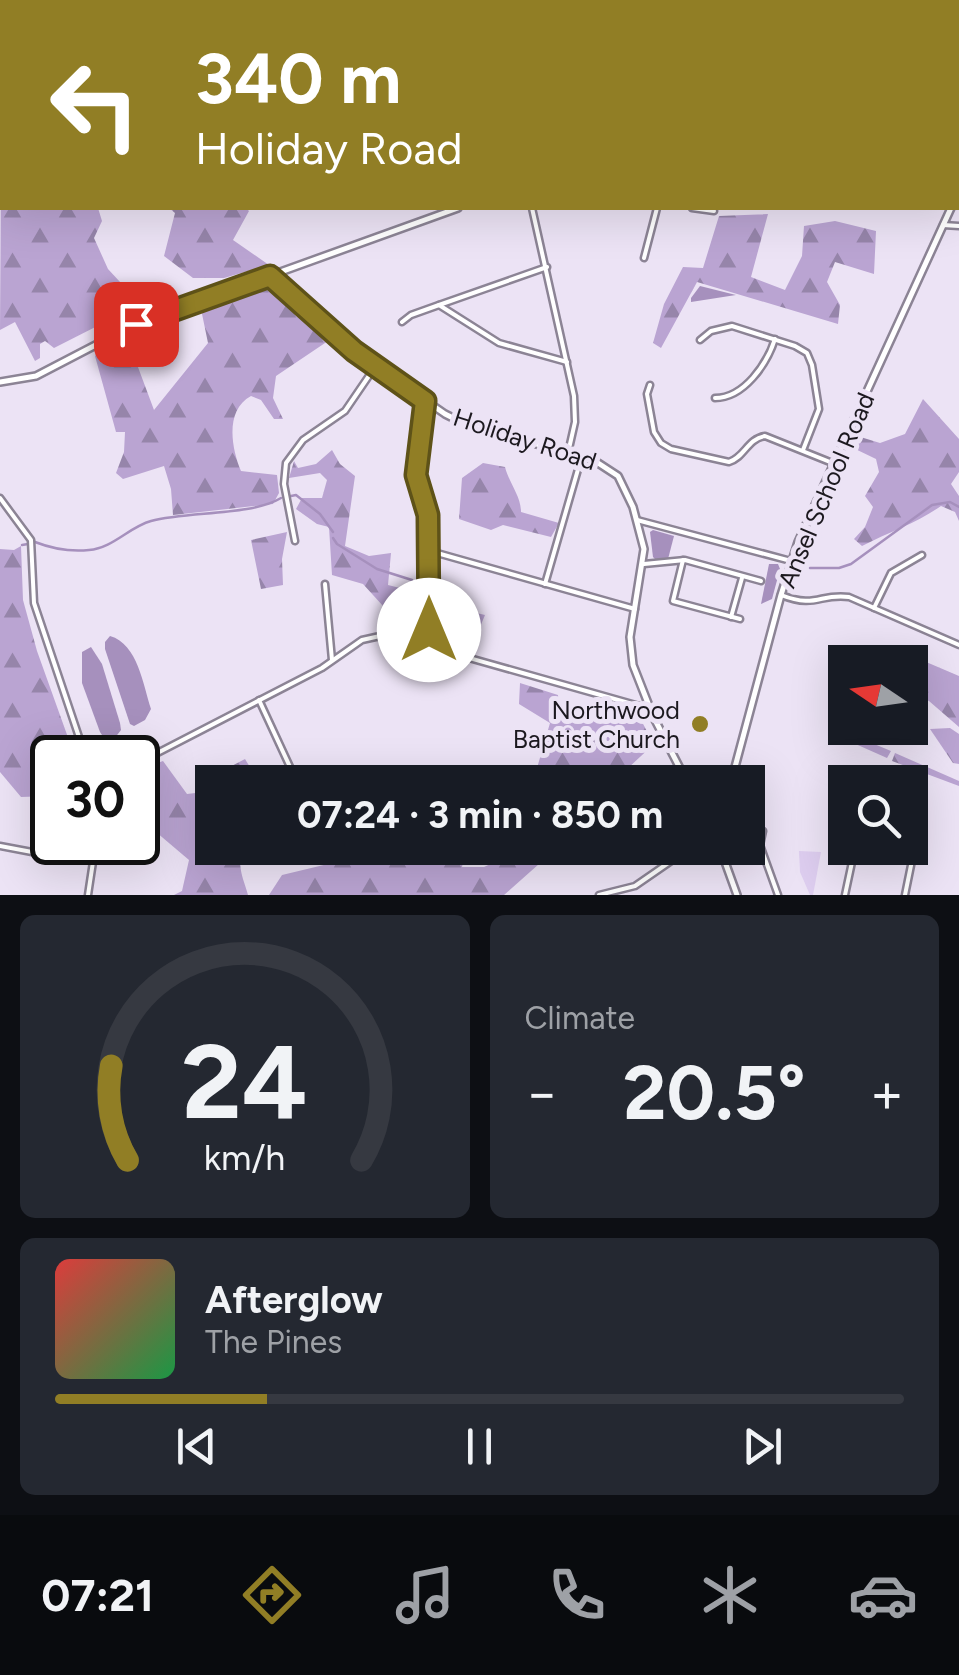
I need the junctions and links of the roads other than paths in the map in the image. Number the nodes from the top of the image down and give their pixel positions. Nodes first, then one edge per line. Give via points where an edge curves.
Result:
1 (452, 210) edge
2 (533, 210) edge
3 (657, 210) edge
4 (950, 210) edge
5 (944, 224) junction
6 (959, 226) edge
7 (644, 258) dead end
8 (547, 267) junction
9 (270, 276) junction
10 (439, 305) junction
11 (402, 322) dead end
12 (775, 339) junction
13 (700, 340) dead end
14 (567, 362) junction
15 (376, 367) junction
16 (0, 382) edge
17 (650, 384) dead end
18 (715, 398) dead end
19 (425, 401) junction
20 (803, 450) junction
21 (568, 453) junction
22 (581, 457) junction
23 (834, 464) junction
24 (0, 498) edge
25 (637, 520) junction
26 (295, 541) dead end
27 (430, 551) junction
28 (922, 555) dead end
29 (683, 560) junction
30 (791, 561) junction
31 (644, 564) junction
32 (742, 576) junction
33 (760, 581) dead end
34 (325, 584) dead end
35 (545, 584) junction
36 (780, 595) junction
37 (874, 608) junction
38 (636, 609) junction
39 (731, 617) junction
40 (740, 619) dead end
41 (959, 644) edge
42 (428, 647) junction
43 (332, 660) junction
44 (258, 700) junction
45 (650, 710) junction
46 (78, 735) edge
47 (160, 751) edge
48 (288, 765) edge
49 (678, 765) edge
50 (735, 765) edge
51 (0, 846) edge
52 (30, 852) edge
53 (765, 860) edge
54 (93, 865) edge
55 (665, 865) edge
56 (726, 865) edge
57 (851, 865) edge
58 (910, 865) edge
59 (609, 894) edge
60 (88, 895) edge
61 (599, 895) edge
62 (737, 895) edge
63 (778, 895) edge
64 (845, 895) edge
65 (904, 895) edge

1 - 9 street
2 - 8 street
3 - 7 street
4 - 5 street, Ansel School Road
5 - 6 street
5 - 23 street, Ansel School Road
8 - 10 street
8 - 14 street
9 - 15 street, Holiday Road
9 - 16 street via 116,332 36,376
10 - 11 street
10 - 14 street via 500,344
12 - 13 street via 729,326
12 - 18 street via 764,366 732,394
12 - 20 street via 802,349 811,361 819,413
14 - 21 street via 576,413
15 - 19 street, Holiday Road
15 - 26 street via 345,411 303,440 286,463
17 - 20 street via 654,432 666,447 725,463 760,437
19 - 21 street, Holiday Road via 461,422
19 - 27 street via 416,475
20 - 23 street
21 - 22 street, Holiday Road
22 - 25 street, Holiday Road via 616,474
22 - 35 street
23 - 30 street, Ansel School Road
24 - 46 street via 31,540 34,603
25 - 30 street
25 - 31 street, Holiday Road
27 - 35 street
27 - 42 street
28 - 37 street via 892,573
29 - 31 street
29 - 32 street
29 - 39 street via 672,601
30 - 36 street, Ansel School Road
31 - 38 street, Holiday Road
32 - 33 street
32 - 39 street
34 - 43 street
35 - 38 street
36 - 37 street via 810,603 844,596
36 - 50 street, Ansel School Road
37 - 41 street
38 - 45 street, Holiday Road via 631,655
39 - 40 street
42 - 43 street via 374,636
42 - 45 street
43 - 44 street
44 - 47 street
44 - 48 street
45 - 49 street, Holiday Road
51 - 52 street
53 - 63 street
54 - 60 street
55 - 59 street
56 - 62 street
57 - 64 street
58 - 65 street
59 - 61 street

